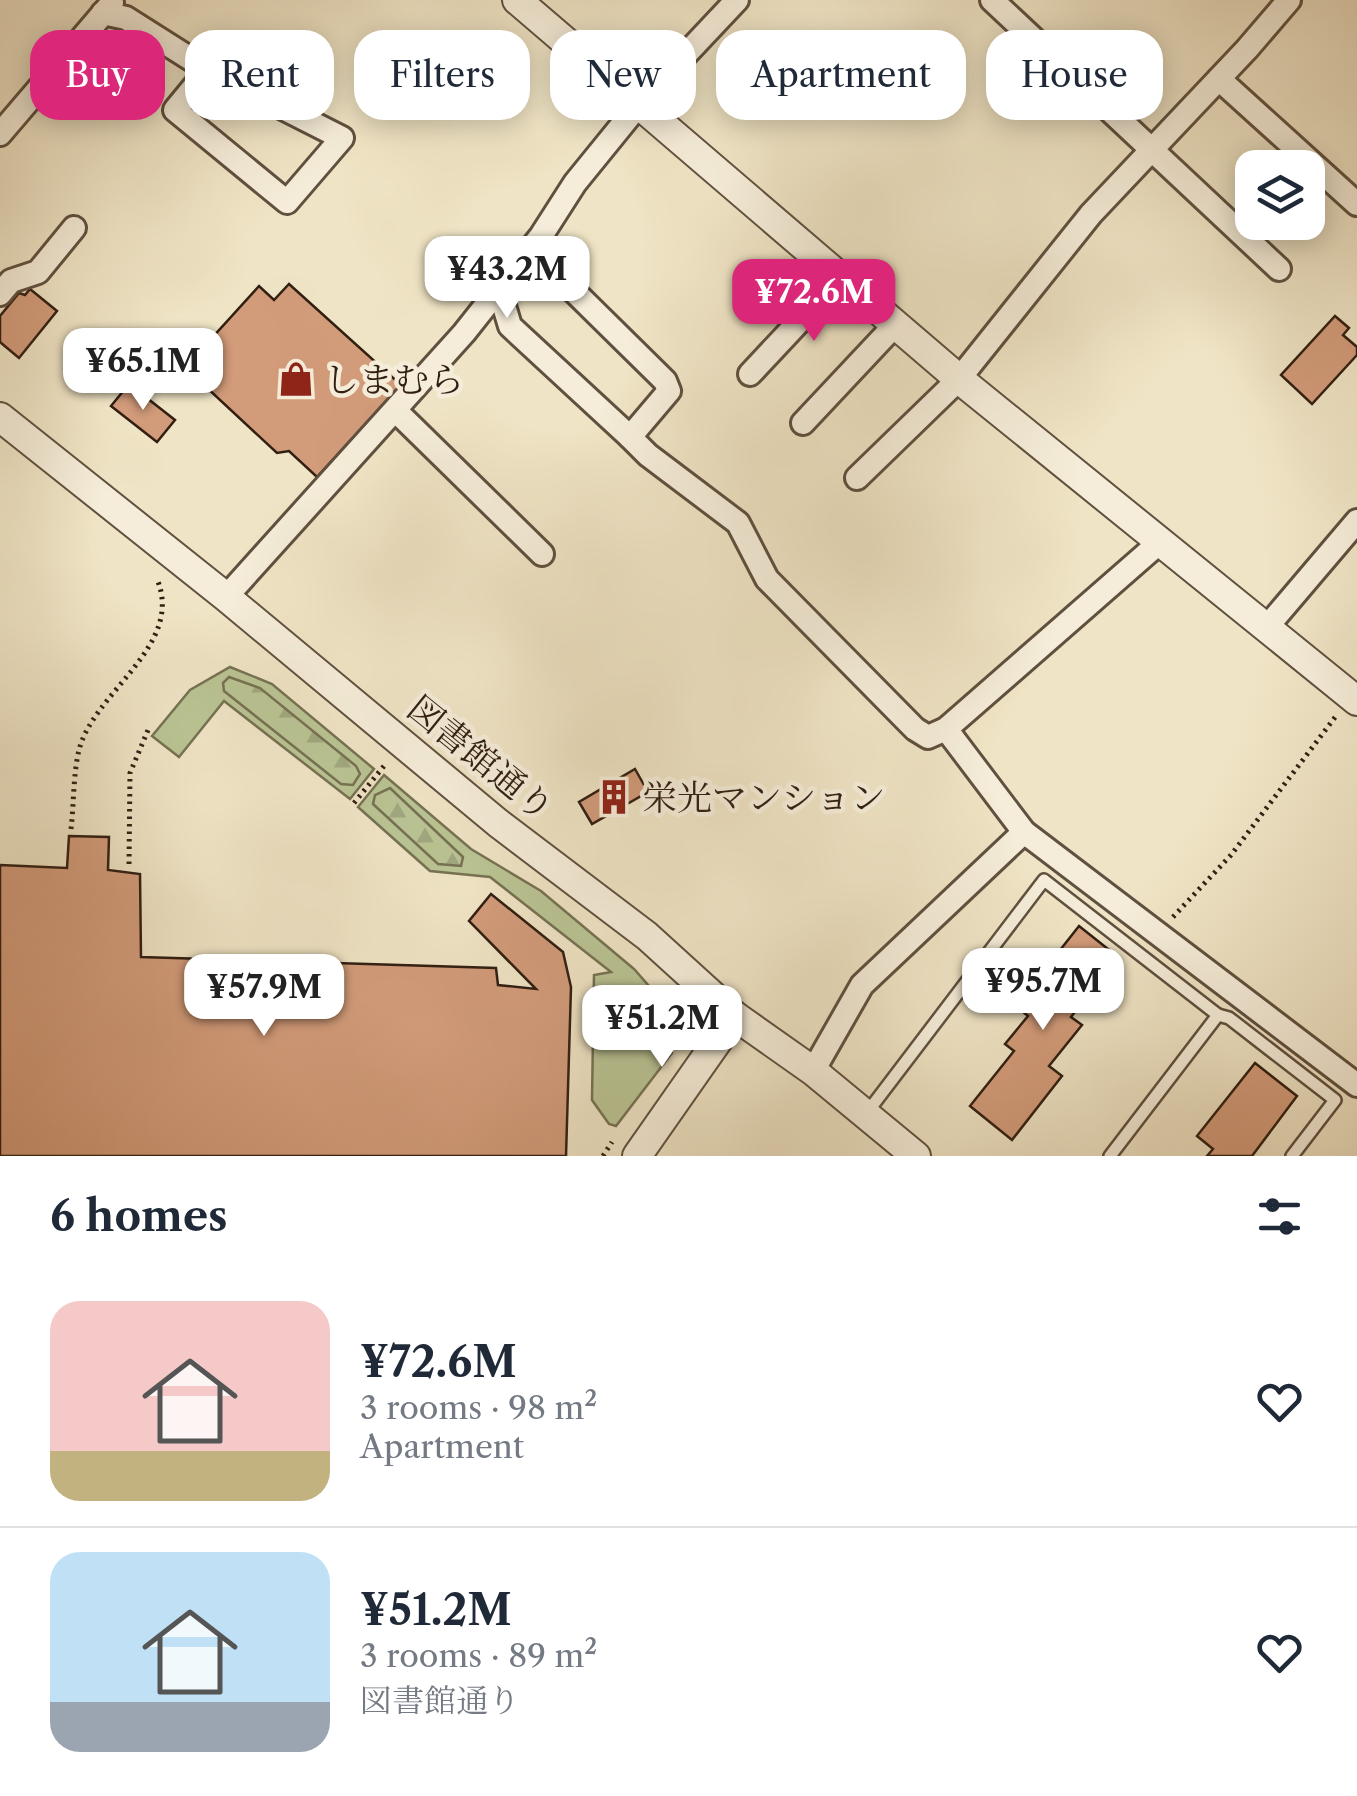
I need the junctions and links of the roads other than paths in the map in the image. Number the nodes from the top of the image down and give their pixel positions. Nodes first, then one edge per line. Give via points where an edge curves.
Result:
1 (517, 0) edge
2 (736, 0) edge
3 (992, 0) edge
4 (1289, 0) edge
5 (109, 7) edge
6 (553, 30) edge
7 (696, 43) edge
8 (185, 55) edge
9 (208, 70) joint
10 (1218, 79) junction
11 (626, 120) edge
12 (659, 120) edge
13 (0, 134) edge
14 (1152, 150) junction
15 (1357, 204) edge
16 (74, 228) dead end
17 (530, 249) junction
18 (1280, 268) dead end
19 (840, 278) junction
20 (500, 289) junction
21 (0, 294) edge
22 (895, 325) junction
23 (750, 374) dead end
24 (960, 379) junction
25 (396, 411) junction
26 (0, 417) edge
27 (802, 423) dead end
28 (630, 437) junction
29 (857, 478) dead end
30 (1357, 521) edge
31 (1160, 542) junction
32 (542, 554) dead end
33 (226, 597) junction
34 (1267, 628) junction
35 (1354, 699) edge
36 (946, 729) junction
37 (1024, 832) junction
38 (1218, 1015) junction
39 (735, 1016) junction
40 (813, 1071) junction
41 (1357, 1085) edge
42 (866, 1114) junction
43 (637, 1156) edge
44 (916, 1156) edge
45 (1110, 1156) edge
46 (1292, 1156) edge

1 - 6 street
2 - 7 street
3 - 14 street
4 - 10 street
5 - 8 street
5 - 13 street
9 - 9 street via 342,138 287,202 175,110
10 - 14 street
10 - 15 street
11 - 17 street
12 - 19 street
14 - 18 street
14 - 24 street via 1091,214
16 - 21 street via 38,272 12,281
17 - 20 street
17 - 28 street via 665,380 669,391
19 - 22 street
19 - 23 street
20 - 25 street
20 - 28 street via 510,326
22 - 24 street
22 - 27 street
24 - 29 street
24 - 31 street
25 - 32 street
25 - 33 street
26 - 33 street, 図書館通り
28 - 36 street via 738,523 767,579 915,729 928,737
30 - 34 street
31 - 34 street
31 - 36 street
33 - 39 street, 図書館通り via 498,823 647,936
34 - 35 street
36 - 37 street
37 - 40 street via 862,985
37 - 41 street
38 - 42 lane via 1044,880
38 - 45 lane
38 - 46 lane via 1335,1100
39 - 40 street, 図書館通り
39 - 43 street
40 - 42 street, 図書館通り
42 - 44 street, 図書館通り

